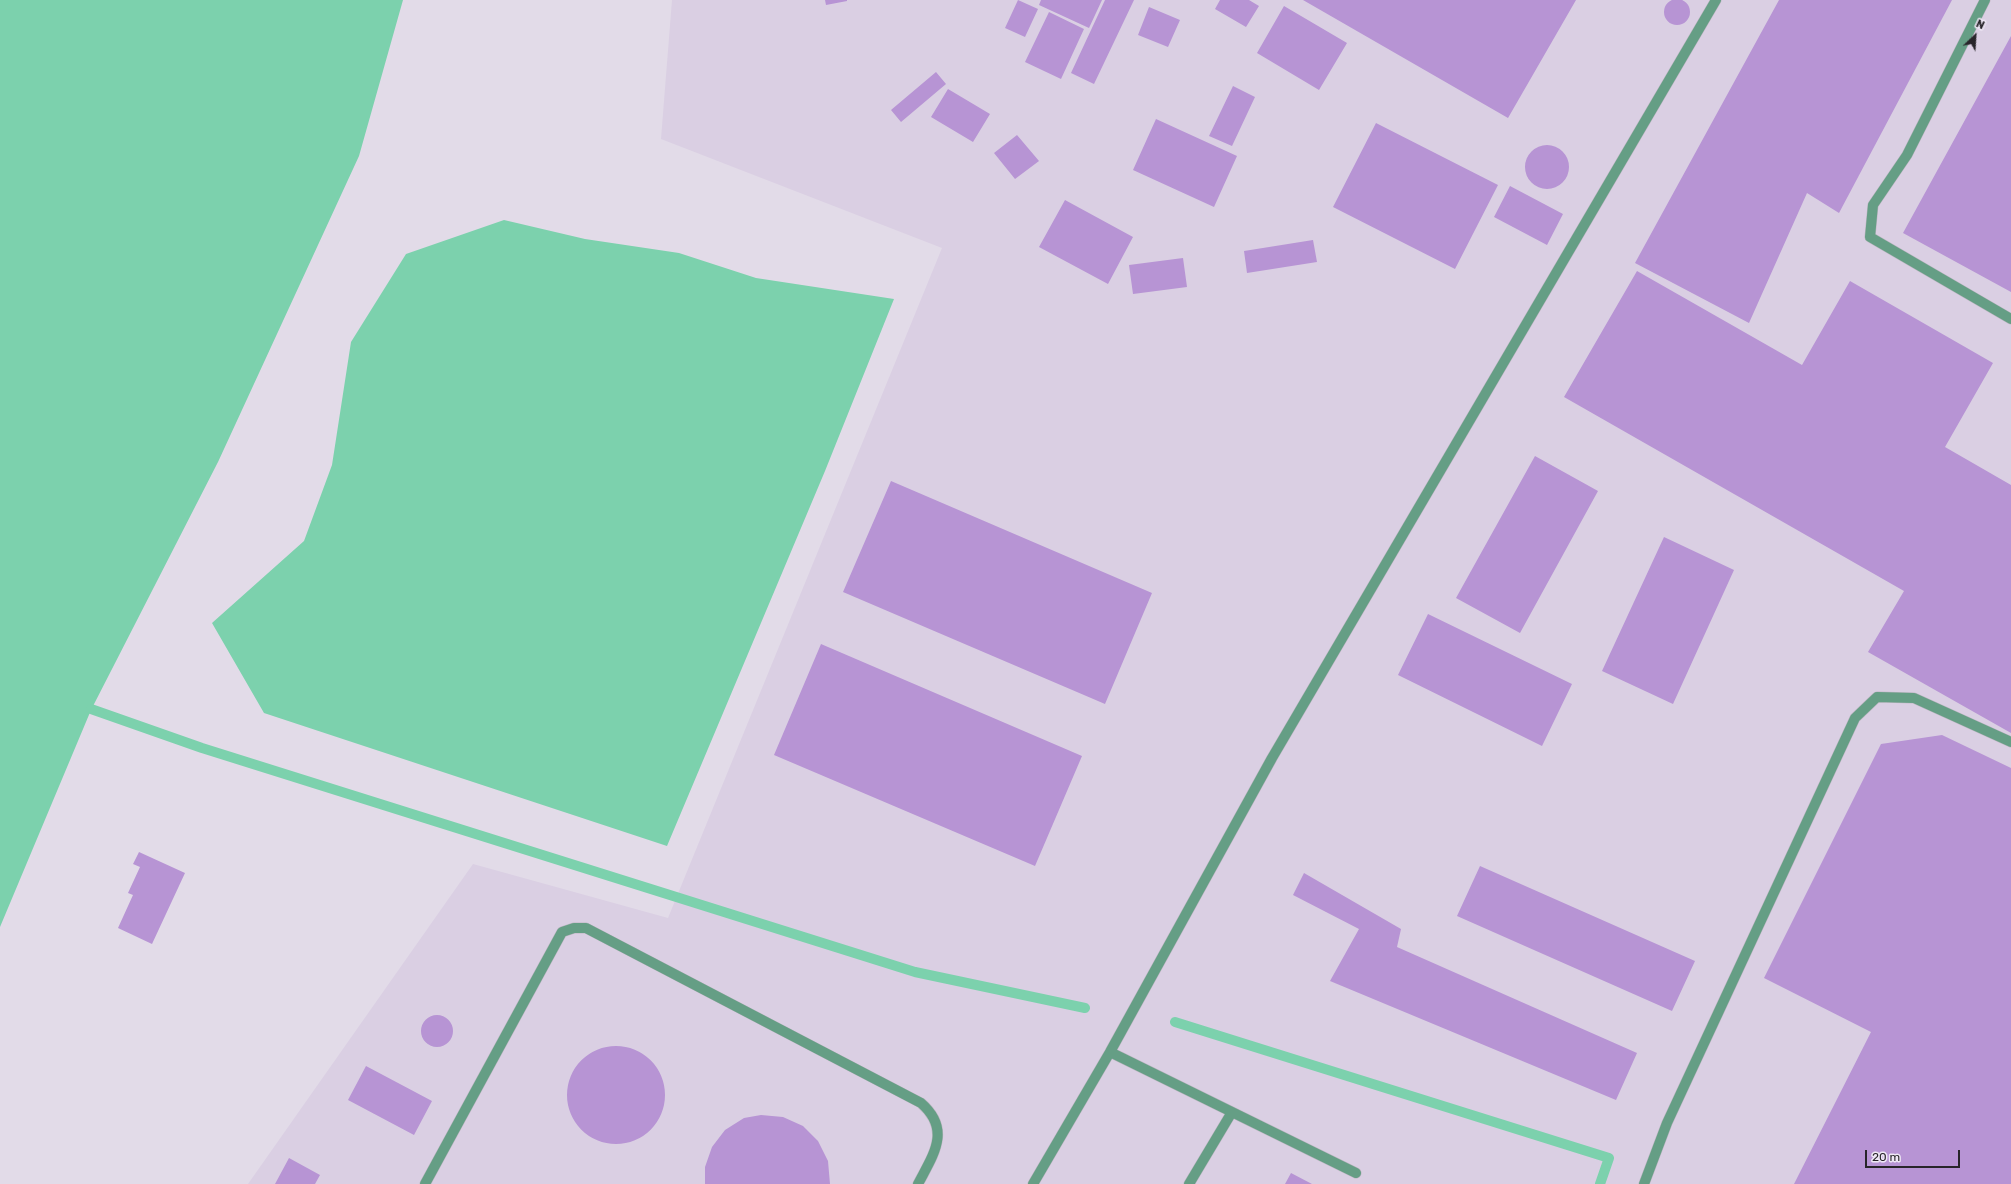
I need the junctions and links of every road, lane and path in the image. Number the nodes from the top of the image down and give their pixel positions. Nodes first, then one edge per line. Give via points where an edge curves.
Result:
1 (1716, 0) edge
2 (1985, 0) edge
3 (2011, 319) edge
4 (2011, 742) edge
5 (1110, 1052) junction
6 (1232, 1112) junction
7 (1356, 1173) dead end
8 (425, 1184) edge
9 (918, 1184) edge
10 (1033, 1184) edge
11 (1189, 1184) edge
12 (1644, 1184) edge

1 - 5 street via 1272,758
2 - 3 street via 1907,155 1873,205 1870,237
4 - 12 street via 1914,698 1877,697 1856,718 1667,1122
5 - 6 street
5 - 10 street
6 - 7 street
6 - 11 street
8 - 9 street via 562,932 586,928 922,1103 935,1121 939,1140

